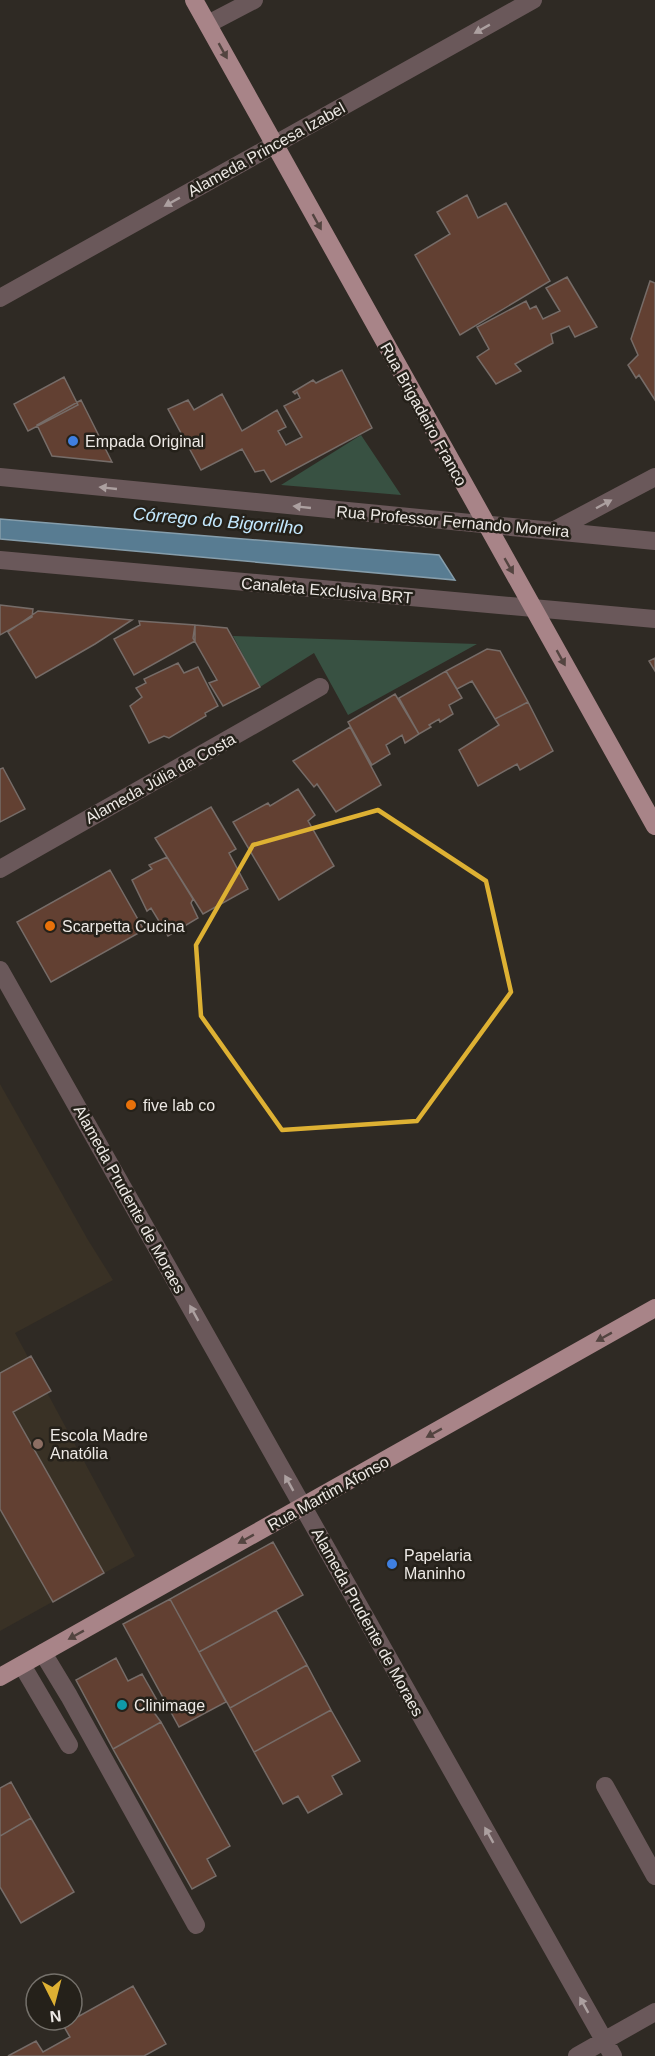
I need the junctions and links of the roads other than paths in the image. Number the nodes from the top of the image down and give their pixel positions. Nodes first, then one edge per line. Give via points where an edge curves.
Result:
1 (194, 0) edge
2 (254, 0) edge
3 (533, 0) edge
4 (208, 24) junction
5 (274, 145) junction
6 (0, 298) edge
7 (0, 477) edge
8 (655, 477) edge
9 (486, 525) junction
10 (553, 531) junction
11 (655, 541) edge
12 (0, 560) edge
13 (533, 607) junction
14 (655, 619) edge
15 (320, 687) dead end
16 (655, 826) edge
17 (0, 869) edge
18 (0, 969) edge
19 (655, 1308) edge
20 (303, 1507) junction
21 (43, 1653) junction
22 (22, 1665) junction
23 (0, 1677) edge
24 (69, 1745) dead end
25 (605, 1786) dead end
26 (655, 1876) edge
27 (196, 1925) dead end
28 (655, 2012) edge
29 (609, 2048) edge
30 (577, 2056) edge

1 - 4 main road, Rua Brigadeiro Franco
2 - 4 street
3 -> 5 street, Alameda Princesa Izabel
4 -> 5 main road, Rua Brigadeiro Franco
5 -> 6 street, Alameda Princesa Izabel
5 -> 9 main road, Rua Brigadeiro Franco
9 -> 7 street, Rua Professor Fernando Moreira
10 -> 8 street
9 - 10 street, Rua Professor Fernando Moreira
9 -> 13 main road, Rua Brigadeiro Franco
10 - 11 street, Rua Professor Fernando Moreira
12 - 13 street, Canaleta Exclusiva BRT
13 - 14 street, Canaleta Exclusiva BRT
13 -> 16 main road, Rua Brigadeiro Franco
15 - 17 street, Alameda Júlia da Costa
20 -> 18 street, Alameda Prudente de Moraes
19 -> 20 main road, Rua Martim Afonso
20 -> 21 main road, Rua Martim Afonso
29 -> 20 street, Alameda Prudente de Moraes
21 - 22 main road, Rua Martim Afonso
21 - 27 street
22 - 23 main road, Rua Martim Afonso
22 - 24 street
25 - 26 street
28 - 29 street
29 - 30 street

